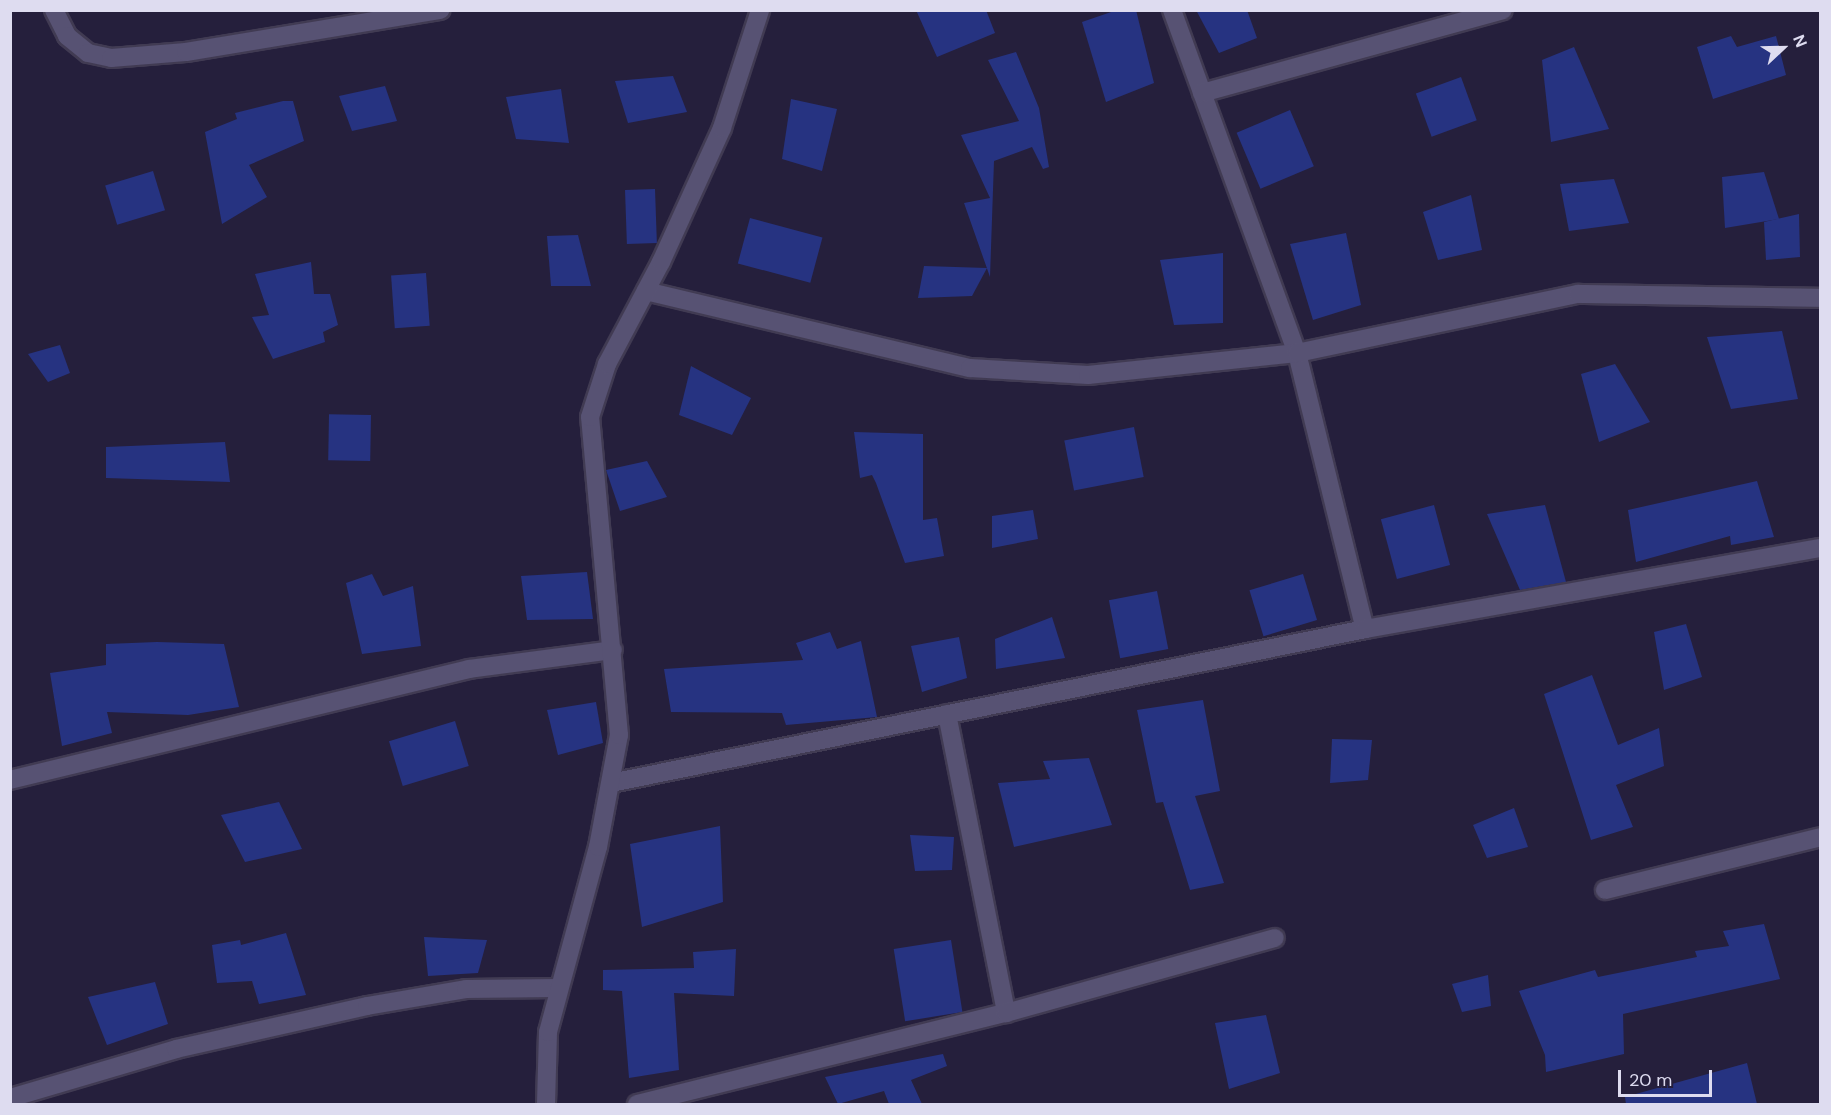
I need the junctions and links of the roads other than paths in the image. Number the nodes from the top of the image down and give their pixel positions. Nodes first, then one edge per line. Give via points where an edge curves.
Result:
1 (54, 10) edge
2 (441, 10) edge
3 (760, 10) edge
4 (1172, 10) edge
5 (1503, 10) edge
6 (1202, 93) junction
7 (646, 291) junction
8 (1821, 298) edge
9 (1297, 353) junction
10 (1821, 548) edge
11 (1365, 629) junction
12 (613, 650) junction
13 (947, 714) junction
14 (10, 780) edge
15 (611, 783) junction
16 (1821, 837) edge
17 (1605, 890) dead end
18 (1275, 938) dead end
19 (558, 988) junction
20 (1006, 1013) junction
21 (10, 1098) edge
22 (546, 1104) edge
23 (637, 1104) edge

1 - 2 street via 67,36 88,53 111,58 186,52
3 - 7 street via 722,128
4 - 6 street
5 - 6 street
6 - 9 street
7 - 9 street via 970,368 1088,375
7 - 12 street via 607,364 590,417
8 - 9 street via 1578,294
9 - 11 street
10 - 11 street
11 - 13 street
12 - 14 street via 469,669
12 - 15 street via 619,735
13 - 15 street
13 - 20 street
15 - 19 street
16 - 17 street
18 - 20 street
19 - 21 street via 466,989 367,1006 176,1049
19 - 22 street via 548,1032
20 - 23 street

